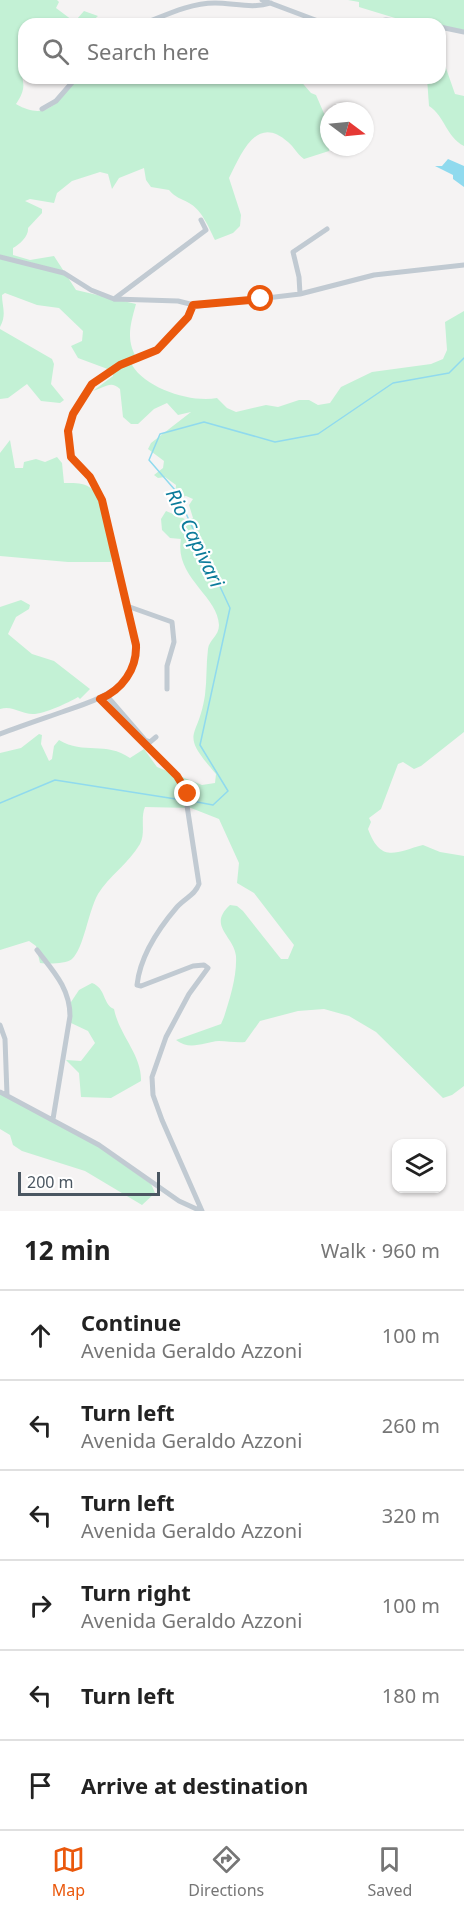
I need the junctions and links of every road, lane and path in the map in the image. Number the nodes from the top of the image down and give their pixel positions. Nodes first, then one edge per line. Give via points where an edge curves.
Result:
1 (262, 0) edge
2 (270, 3) junction
3 (160, 18) edge
4 (310, 18) edge
5 (446, 28) edge
6 (464, 32) edge
7 (71, 84) edge
8 (42, 110) dead end
9 (201, 220) dead end
10 (327, 229) dead end
11 (0, 257) edge
12 (464, 265) edge
13 (300, 294) junction
14 (114, 299) junction
15 (193, 305) junction
16 (127, 606) junction
17 (167, 689) dead end
18 (107, 696) junction
19 (100, 699) junction
20 (0, 734) edge
21 (156, 737) dead end
22 (37, 950) dead end
23 (0, 1025) edge
24 (0, 1092) edge
25 (7, 1095) junction
26 (53, 1119) junction
27 (202, 1211) edge

1 - 2 street
2 - 3 street via 258,7 200,4
2 - 4 street
5 - 6 street
7 - 8 street
9 - 14 street via 206,230
10 - 13 street via 293,252
11 - 14 street via 64,273
12 - 13 street via 374,275
13 - 15 street
14 - 15 street
15 - 16 street via 188,317 157,350 120,365 92,384 73,414 68,431 71,457 90,477 102,500
16 - 17 street via 172,622 174,642 167,666
16 - 18 street via 136,645 135,659 129,675
18 - 19 street
18 - 21 street via 145,740 150,742
19 - 20 street
19 - 27 street via 177,776 188,794 200,884 152,942 137,985 193,966 204,965 208,969 189,994 166,1037 152,1077 153,1095 162,1120
22 - 26 street via 65,988 70,1002
23 - 25 street via 5,1033
24 - 25 street
25 - 26 street
26 - 27 street via 112,1153 179,1201

